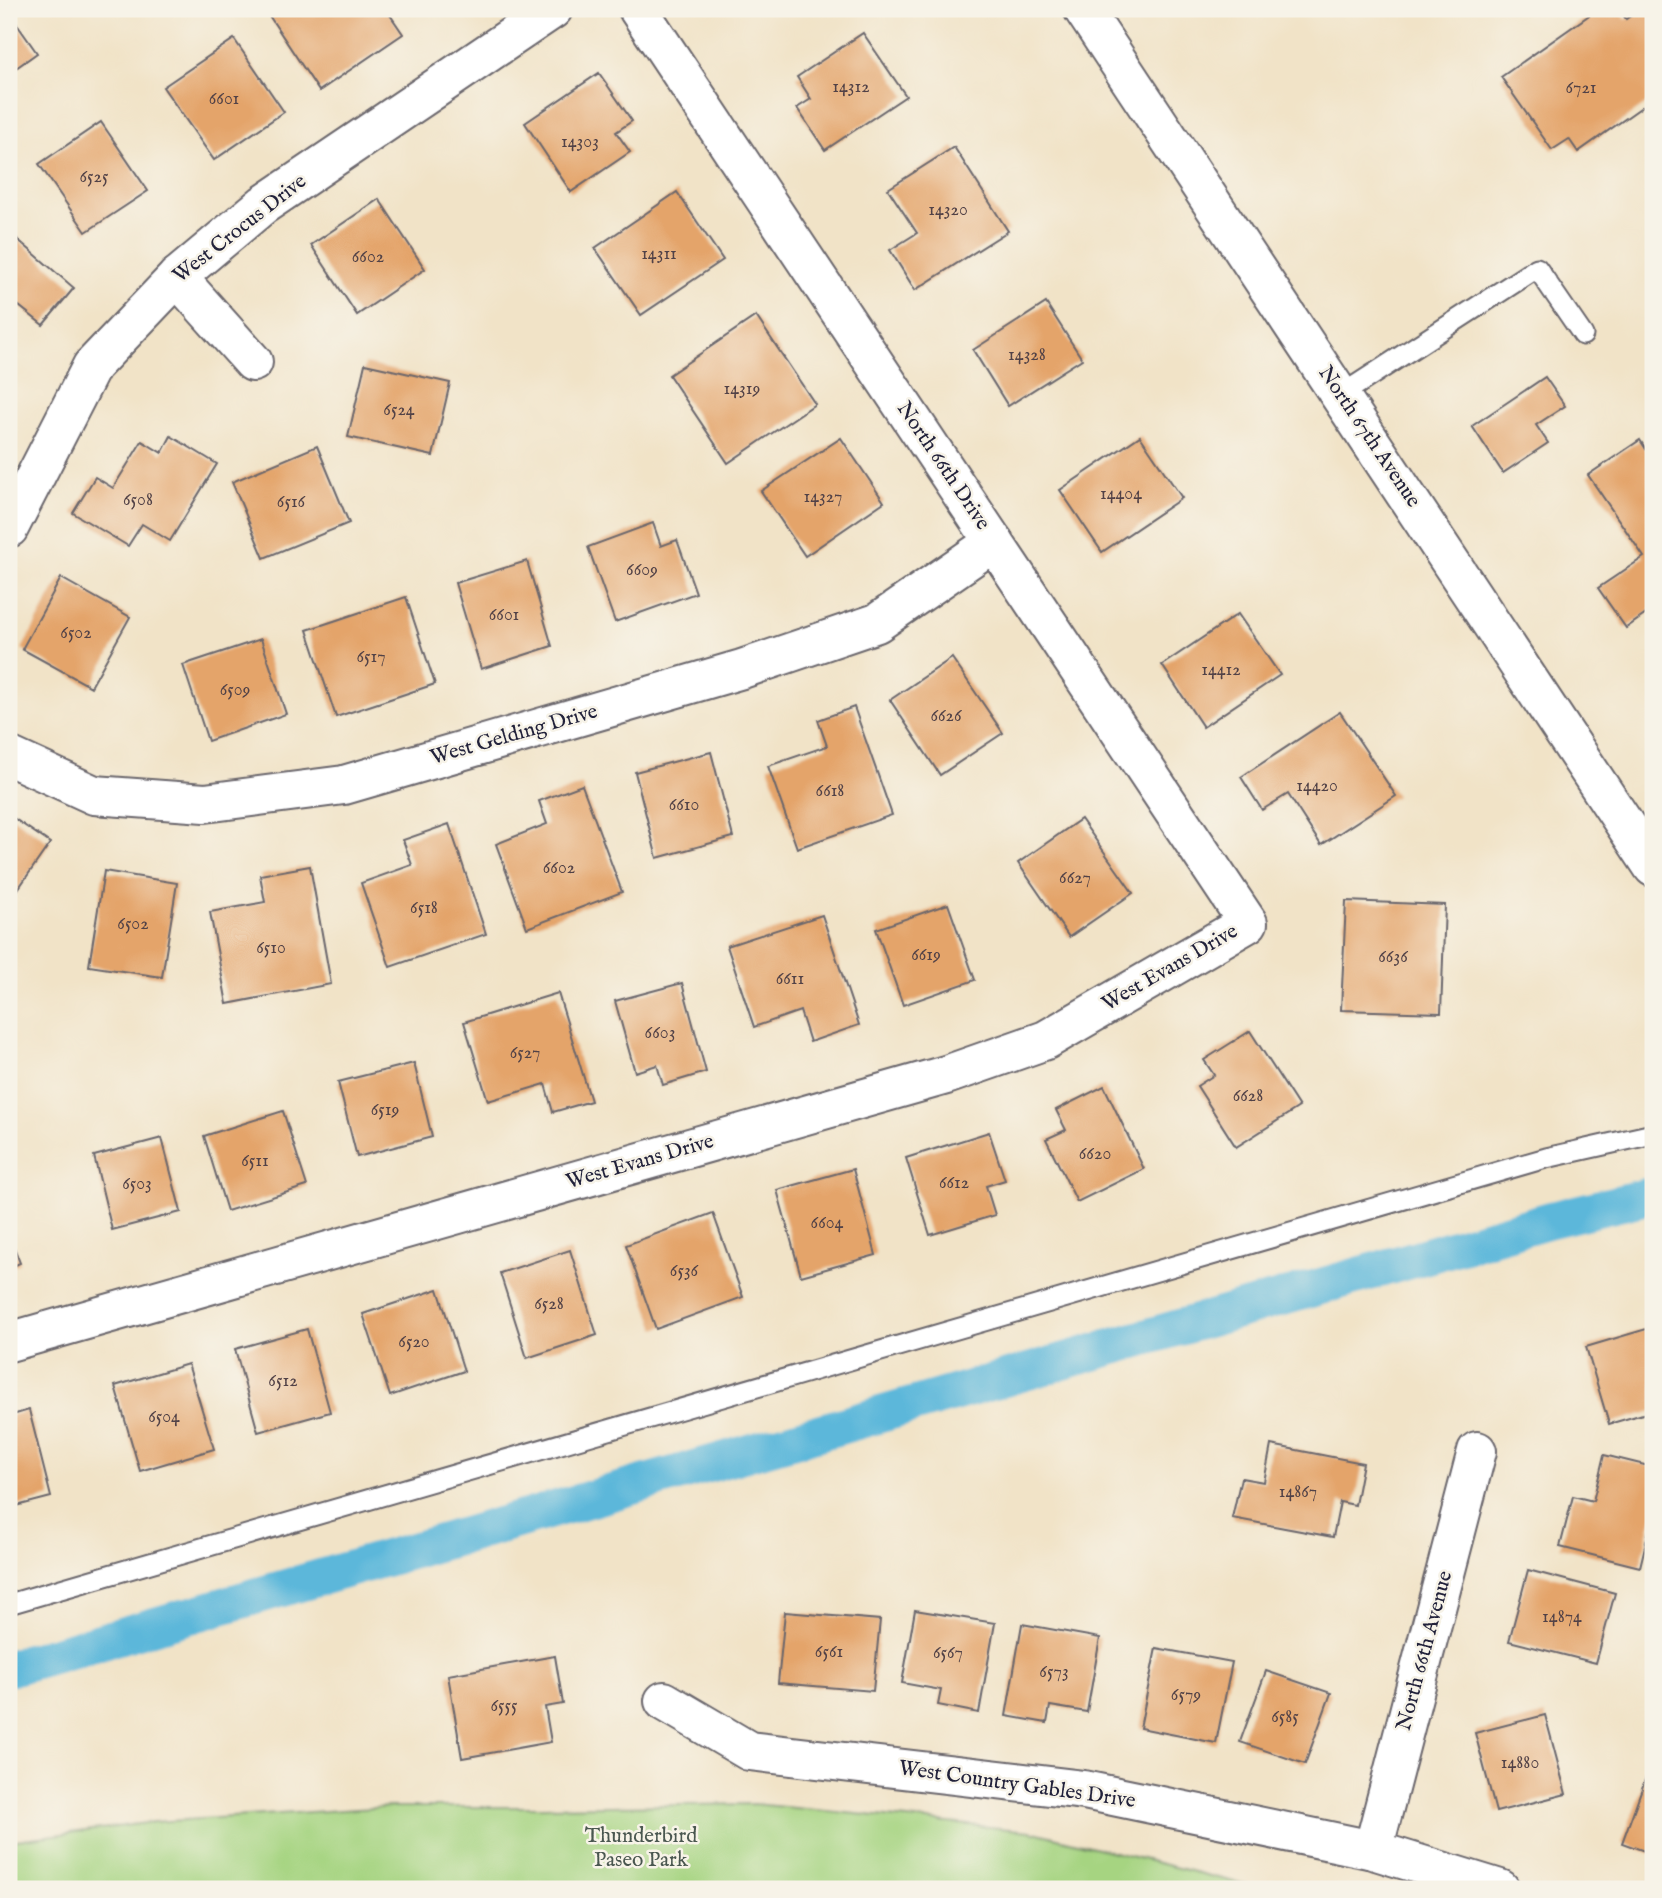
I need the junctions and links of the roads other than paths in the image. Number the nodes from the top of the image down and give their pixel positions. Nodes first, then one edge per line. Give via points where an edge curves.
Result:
1 (554, 9) edge
2 (638, 9) edge
3 (1083, 9) edge
4 (177, 277) junction
5 (1583, 335) dead end
6 (253, 362) dead end
7 (1341, 395) junction
8 (9, 528) edge
9 (994, 542) junction
10 (9, 756) edge
11 (1653, 867) edge
12 (1248, 923) joint
13 (1653, 1134) edge
14 (9, 1342) edge
15 (1477, 1451) dead end
16 (9, 1604) edge
17 (664, 1701) dead end
18 (1373, 1850) junction
19 (1500, 1889) edge

1 - 4 street, West Crocus Drive via 263,205
2 - 9 street, North 66th Drive
3 - 7 street, North 67th Avenue
4 - 6 street
4 - 8 street, West Crocus Drive via 92,366
5 - 7 lane via 1537,268
7 - 11 street, North 67th Avenue
9 - 10 street, West Gelding Drive via 877,623 742,669 344,785 205,803 94,795
9 - 12 street, North 66th Drive
12 - 14 street, West Evans Drive via 1046,1040 946,1075
13 - 16 lane via 1546,1158
15 - 18 street, North 66th Avenue
17 - 18 street, West Country Gables Drive via 749,1751 1084,1790
18 - 19 street, West Country Gables Drive

